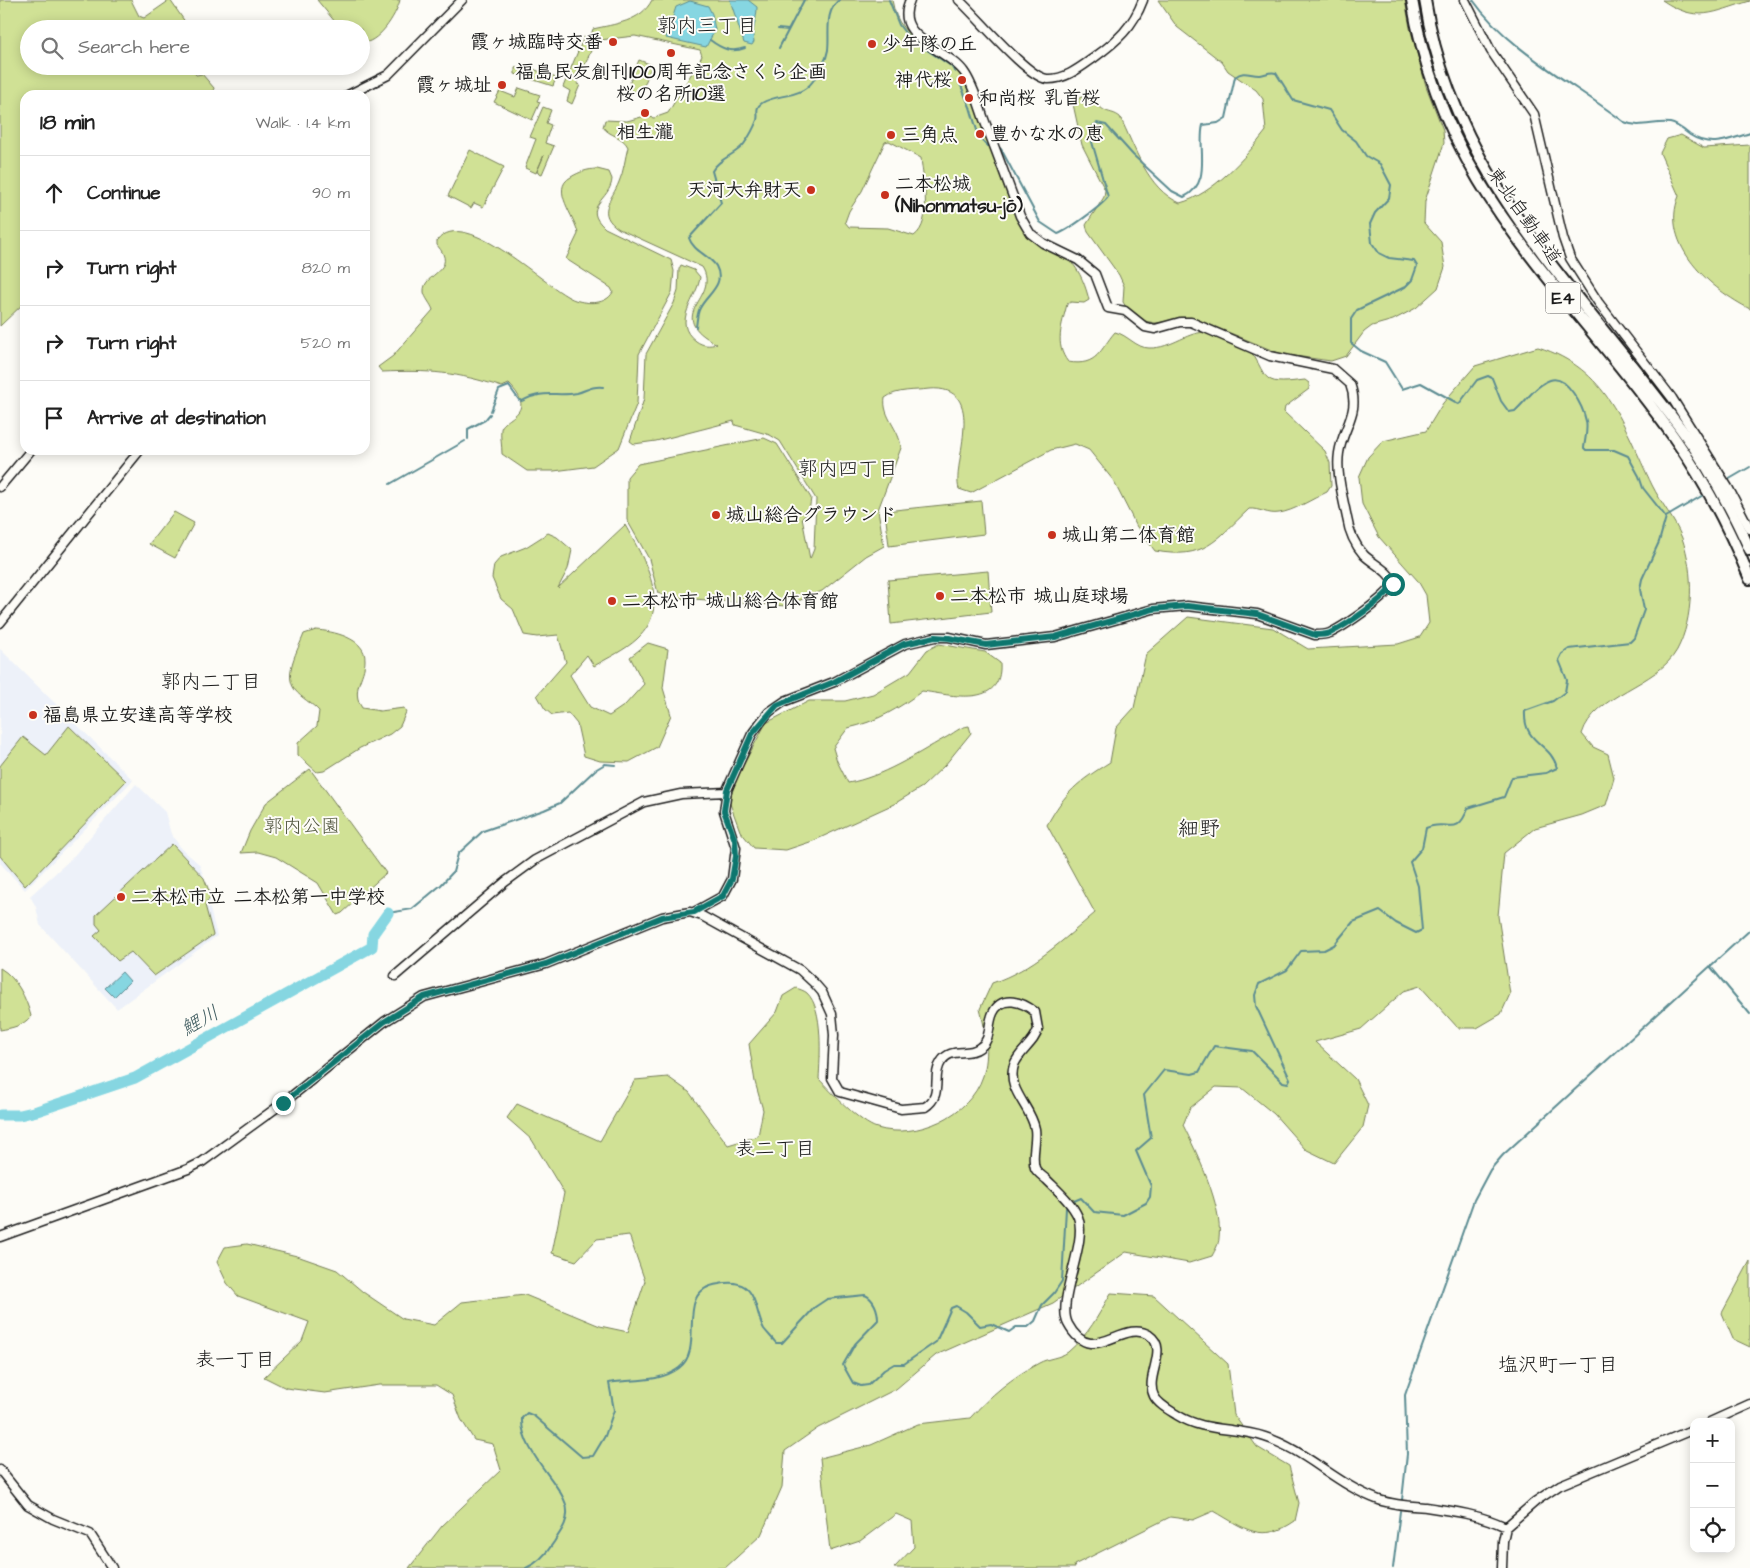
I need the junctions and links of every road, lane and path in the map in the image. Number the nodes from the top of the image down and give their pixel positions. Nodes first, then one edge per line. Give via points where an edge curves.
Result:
1 (462, 0) edge
2 (910, 0) edge
3 (959, 0) edge
4 (1143, 0) edge
5 (1412, 0) edge
6 (1425, 0) edge
7 (1465, 0) edge
8 (358, 90) edge
9 (27, 455) edge
10 (136, 455) edge
11 (0, 487) edge
12 (1750, 529) edge
13 (1750, 550) edge
14 (1750, 579) edge
15 (0, 623) edge
16 (727, 792) junction
17 (694, 912) junction
18 (395, 976) dead end
19 (0, 1236) edge
20 (1750, 1404) edge
21 (1719, 1418) edge
22 (1690, 1431) edge
23 (0, 1470) edge
24 (1506, 1527) junction
25 (112, 1568) edge
26 (1502, 1568) edge

1 - 8 street via 388,75
2 - 16 street via 906,18 911,30 945,54 965,74 1020,216 1030,233 1043,244 1087,266 1100,284 1108,308 1125,312 1155,329 1191,322 1270,356 1333,369 1344,376 1350,384 1354,411 1339,452 1338,470 1347,519 1359,549 1391,578 1393,584 1389,592 1355,617 1323,635 1257,614 1187,606 1153,609 1055,637 986,645 935,637 904,644 834,682 777,705 752,734
3 - 4 street via 1031,71 1047,79 1073,73 1119,39 1135,18
5 - 14 highway, 東北自動車道 / E4 via 1433,86 1472,171 1540,271 1673,436 1706,487
6 - 13 highway, 東北自動車道 / E4 via 1445,81 1483,165 1549,263 1682,430 1716,482
7 - 12 street via 1491,51 1534,114 1570,258 1598,302 1672,398
9 - 11 street
10 - 15 street
16 - 17 street via 724,811 736,848 732,879 723,896
16 - 18 street via 651,799 535,860
17 - 19 street via 662,917 546,964 424,997 384,1022 283,1103 202,1162 182,1172
17 - 24 street via 800,970 816,984 832,1014 834,1083 840,1092 854,1098 901,1109 925,1107 937,1092 938,1068 942,1060 953,1052 982,1046 988,1038 992,1014 1000,1006 1013,1001 1028,1006 1035,1012 1037,1034 1014,1065 1013,1084 1035,1129 1036,1170 1072,1206 1079,1221 1077,1251 1066,1306 1068,1325 1077,1336 1094,1343 1139,1331 1156,1341 1158,1350 1151,1378 1154,1397 1194,1424 1247,1431 1268,1438 1359,1492 1381,1501 1485,1518
20 - 21 street
22 - 24 street via 1560,1485
23 - 25 street via 28,1505 52,1519 90,1534
24 - 26 street

